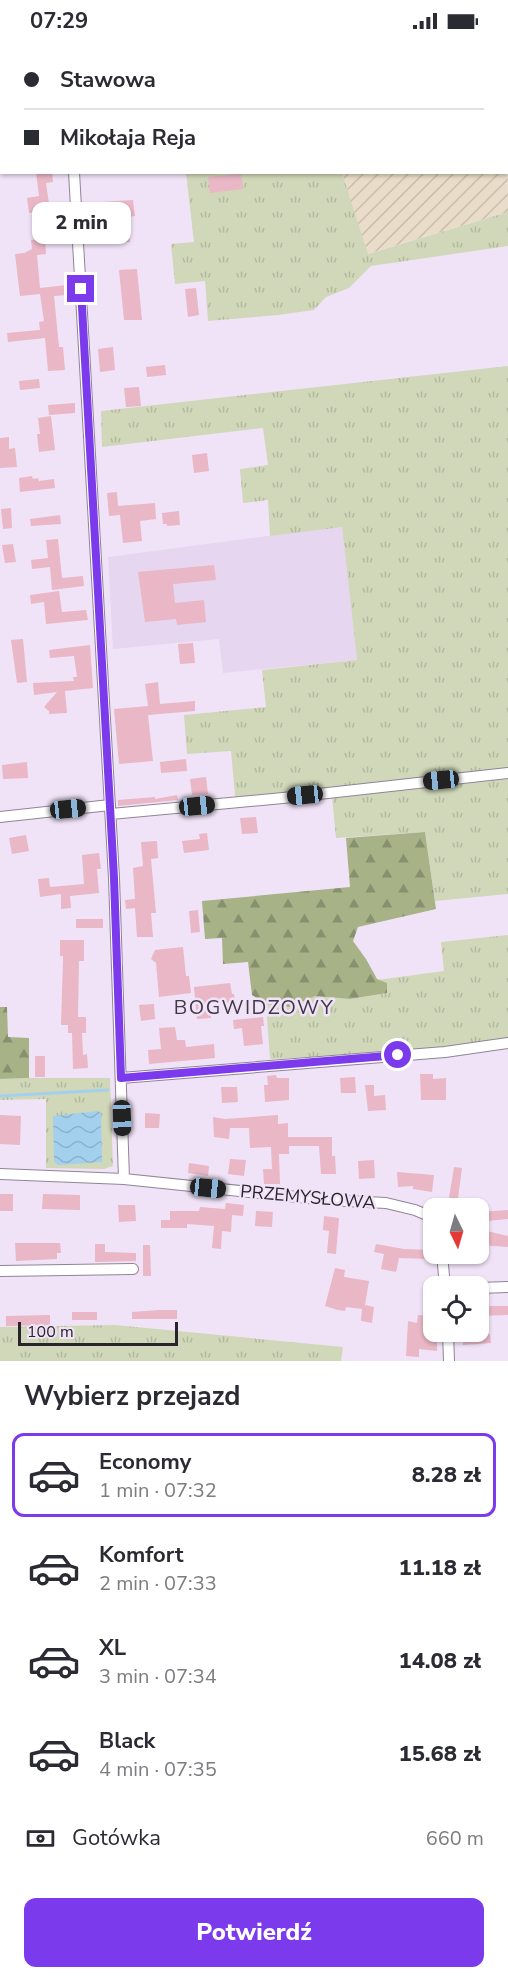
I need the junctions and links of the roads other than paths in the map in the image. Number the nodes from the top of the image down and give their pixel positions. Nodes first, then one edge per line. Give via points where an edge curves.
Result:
1 (74, 174) edge
2 (508, 773) edge
3 (110, 810) junction
4 (0, 817) edge
5 (508, 1043) edge
6 (121, 1078) junction
7 (0, 1174) edge
8 (124, 1179) junction
9 (423, 1213) edge
10 (133, 1269) dead end
11 (0, 1271) edge
12 (508, 1287) edge
13 (489, 1288) edge
14 (448, 1342) edge
15 (449, 1361) edge

1 - 3 street
2 - 3 street via 283,798
3 - 4 street
3 - 6 street
5 - 6 street via 445,1052
6 - 8 street
7 - 8 street, PRZEMYSŁOWA
8 - 9 street, PRZEMYSŁOWA via 386,1203
10 - 11 street
12 - 13 street
14 - 15 street

